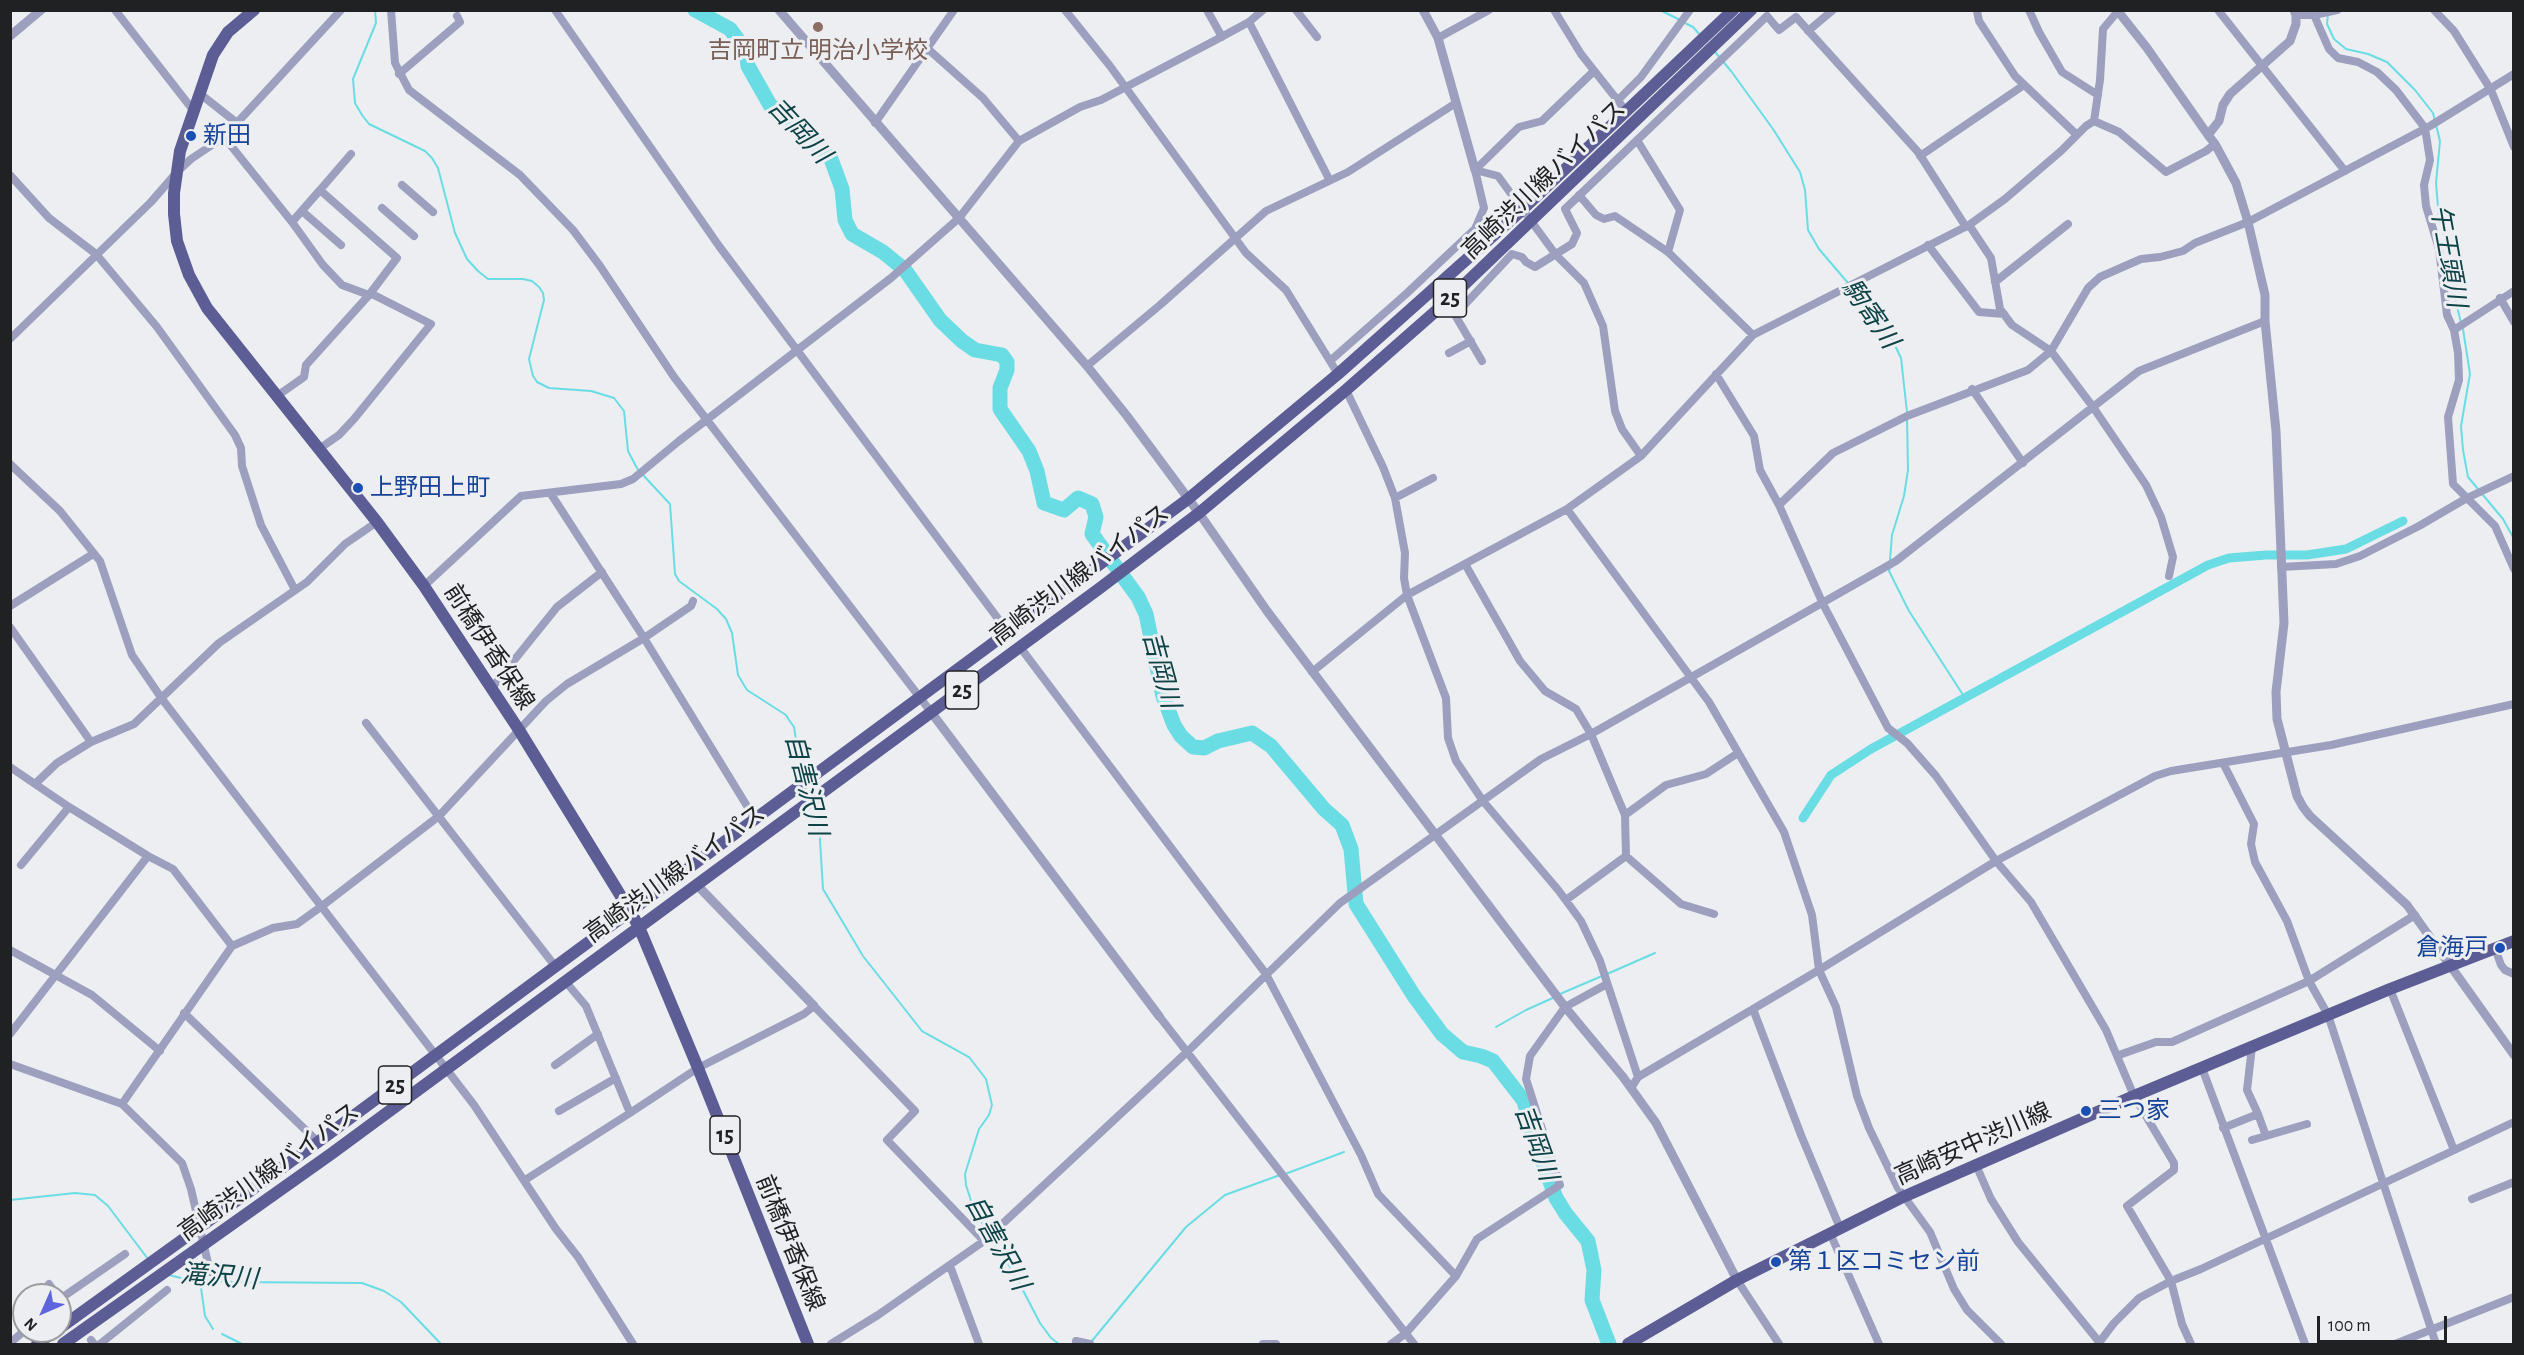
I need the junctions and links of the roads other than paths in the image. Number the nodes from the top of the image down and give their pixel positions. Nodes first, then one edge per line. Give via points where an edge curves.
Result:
1 (41, 10) edge
2 (115, 10) edge
3 (254, 10) edge
4 (341, 10) edge
5 (391, 10) edge
6 (555, 10) edge
7 (779, 10) edge
8 (954, 10) edge
9 (1065, 10) edge
10 (1207, 10) edge
11 (1263, 10) edge
12 (1296, 10) edge
13 (1423, 10) edge
14 (1489, 10) edge
15 (1554, 10) edge
16 (1690, 10) edge
17 (1733, 10) edge
18 (1752, 10) edge
19 (1833, 10) edge
20 (2030, 10) edge
21 (2218, 10) edge
22 (2337, 10) edge
23 (2434, 10) edge
24 (1977, 11) edge
25 (2117, 11) edge
26 (458, 12) edge
27 (1771, 13) edge
28 (2295, 13) edge
29 (2314, 15) junction
30 (1249, 22) junction
31 (1808, 31) junction
32 (10, 36) edge
33 (1222, 37) junction
34 (1317, 37) dead end
35 (1438, 39) junction
36 (928, 49) junction
37 (2263, 65) junction
38 (1594, 71) junction
39 (399, 74) junction
40 (2514, 74) edge
41 (2024, 85) junction
42 (1124, 87) junction
43 (2491, 90) junction
44 (199, 93) junction
45 (2098, 95) junction
46 (1618, 99) junction
47 (1456, 103) junction
48 (193, 110) junction
49 (1626, 111) junction
50 (2094, 121) junction
51 (237, 123) junction
52 (875, 123) junction
53 (2427, 127) junction
54 (2077, 135) junction
55 (2208, 135) junction
56 (224, 137) junction
57 (1637, 140) junction
58 (1019, 141) junction
59 (2215, 144) junction
60 (2514, 147) edge
61 (351, 154) dead end
62 (1920, 156) junction
63 (1475, 170) junction
64 (178, 171) junction
65 (2346, 171) junction
66 (10, 175) edge
67 (1329, 179) junction
68 (402, 185) dead end
69 (320, 190) junction
70 (1579, 195) junction
71 (382, 208) dead end
72 (1522, 210) junction
73 (302, 212) junction
74 (433, 212) dead end
75 (959, 218) junction
76 (292, 222) junction
77 (1531, 222) junction
78 (2248, 222) junction
79 (2068, 224) dead end
80 (1968, 226) junction
81 (414, 237) dead end
82 (1236, 237) junction
83 (341, 245) dead end
84 (1928, 245) junction
85 (1668, 252) junction
86 (96, 254) junction
87 (1556, 255) junction
88 (1995, 282) junction
89 (2514, 291) edge
90 (369, 295) junction
91 (2500, 298) junction
92 (1444, 303) junction
93 (2004, 314) junction
94 (1455, 315) junction
95 (2265, 321) junction
96 (2514, 321) edge
97 (2456, 328) junction
98 (1753, 335) junction
99 (10, 339) edge
100 (1471, 341) junction
101 (796, 350) junction
102 (2051, 351) junction
103 (1449, 353) dead end
104 (1330, 361) junction
105 (1482, 361) dead end
106 (1087, 366) junction
107 (1338, 374) junction
108 (1716, 374) junction
109 (1972, 389) junction
110 (1346, 390) junction
111 (277, 396) junction
112 (2093, 407) junction
113 (707, 420) junction
114 (319, 449) junction
115 (1641, 456) junction
116 (2023, 463) junction
117 (10, 464) edge
118 (2514, 476) edge
119 (1433, 478) dead end
120 (551, 494) junction
121 (1395, 498) junction
122 (2467, 498) junction
123 (1188, 499) junction
124 (1779, 505) junction
125 (1567, 509) junction
126 (1199, 513) junction
127 (377, 522) junction
128 (93, 554) junction
129 (1465, 564) junction
130 (2281, 567) junction
131 (2514, 569) edge
132 (602, 572) junction
133 (2169, 576) dead end
134 (424, 586) junction
135 (295, 590) junction
136 (1407, 595) junction
137 (693, 601) dead end
138 (1823, 604) junction
139 (10, 606) edge
140 (10, 627) edge
141 (1008, 632) junction
142 (644, 638) junction
143 (1020, 647) junction
144 (1312, 672) junction
145 (1690, 677) junction
146 (491, 689) junction
147 (920, 697) junction
148 (162, 699) junction
149 (2514, 704) edge
150 (931, 712) junction
151 (366, 723) dead end
152 (519, 730) junction
153 (1591, 734) junction
154 (92, 742) junction
155 (1738, 753) junction
156 (2285, 753) junction
157 (2223, 763) junction
158 (10, 766) edge
159 (35, 784) junction
160 (1483, 801) junction
161 (69, 807) junction
162 (1625, 815) junction
163 (439, 816) junction
164 (755, 819) junction
165 (1436, 836) junction
166 (148, 856) junction
167 (1626, 856) junction
168 (1996, 861) junction
169 (21, 865) dead end
170 (697, 885) junction
171 (1566, 900) junction
172 (322, 906) junction
173 (630, 911) junction
174 (1714, 914) dead end
175 (2415, 915) junction
176 (639, 927) junction
177 (2514, 940) edge
178 (232, 946) junction
179 (2495, 948) junction
180 (10, 950) edge
181 (2450, 965) junction
182 (555, 966) junction
183 (1819, 970) junction
184 (1266, 974) junction
185 (2514, 974) edge
186 (56, 975) junction
187 (565, 981) junction
188 (2309, 981) junction
189 (1607, 984) junction
190 (2390, 989) junction
191 (814, 1006) junction
192 (1565, 1007) junction
193 (1753, 1009) junction
194 (184, 1013) junction
195 (2328, 1015) junction
196 (1159, 1016) joint
197 (10, 1034) edge
198 (598, 1034) junction
199 (2252, 1047) junction
200 (160, 1051) junction
201 (1187, 1052) junction
202 (435, 1055) junction
203 (2119, 1055) junction
204 (2514, 1055) edge
205 (10, 1064) edge
206 (555, 1065) dead end
207 (698, 1068) junction
208 (2202, 1068) junction
209 (447, 1069) junction
210 (1638, 1077) junction
211 (616, 1078) junction
212 (1631, 1088) junction
213 (2134, 1096) junction
214 (122, 1104) junction
215 (559, 1111) dead end
216 (630, 1113) junction
217 (2258, 1113) junction
218 (2514, 1122) edge
219 (2307, 1124) dead end
220 (2223, 1128) junction
221 (2266, 1136) junction
222 (2252, 1140) dead end
223 (318, 1142) junction
224 (2454, 1150) junction
225 (1976, 1165) junction
226 (525, 1180) junction
227 (2514, 1182) edge
228 (2383, 1183) junction
229 (1903, 1197) junction
230 (2472, 1199) dead end
231 (199, 1226) junction
232 (1835, 1231) junction
233 (2265, 1239) junction
234 (984, 1241) junction
235 (204, 1245) junction
236 (125, 1254) dead end
237 (950, 1266) junction
238 (210, 1272) dead end
239 (1456, 1276) junction
240 (1737, 1280) junction
241 (2171, 1281) junction
242 (167, 1290) dead end
243 (72, 1291) edge
244 (2514, 1297) edge
245 (72, 1319) edge
246 (2431, 1330) junction
247 (1405, 1334) junction
248 (1076, 1341) dead end
249 (63, 1344) edge
250 (100, 1344) edge
251 (633, 1344) edge
252 (808, 1344) edge
253 (831, 1344) edge
254 (979, 1344) edge
255 (1090, 1344) edge
256 (1263, 1344) edge
257 (1276, 1344) edge
258 (1391, 1344) edge
259 (1414, 1344) edge
260 (1628, 1344) edge
261 (1779, 1344) edge
262 (1879, 1344) edge
263 (2001, 1344) edge
264 (2099, 1344) edge
265 (2191, 1344) edge
266 (2305, 1344) edge
267 (2395, 1344) edge
268 (2436, 1344) edge

1 - 32 street
2 - 48 street
3 - 44 main road, 前橋伊香保線 / 15 via 220,42
4 - 51 street
5 - 39 street
6 - 101 street via 685,199
7 - 52 street
8 - 36 street
9 - 42 street
10 - 33 street
11 - 30 street
12 - 34 street
13 - 35 street
14 - 35 street
15 - 38 street
16 - 46 street via 1641,77
17 - 49 main road, 高崎渋川線バイパス / 25
18 - 77 main road, 高崎渋川線バイパス / 25
19 - 31 street
20 - 45 street via 2062,72
21 - 37 street
22 - 29 street
23 - 43 street via 2454,31
24 - 41 street via 1979,21
25 - 45 street via 2103,29
25 - 55 street
26 - 39 street via 460,22
27 - 31 street via 1779,30 1796,17
27 - 57 street
28 - 29 street
28 - 37 street via 2290,41
29 - 53 street via 2329,49 2338,58 2377,72
30 - 33 street
30 - 67 street
31 - 62 street
33 - 42 street
35 - 47 street
36 - 52 street
36 - 58 street via 983,98
37 - 55 street via 2230,94 2219,121
37 - 65 street
38 - 46 street
38 - 63 street via 1542,121 1519,127
39 - 113 street via 409,90 520,175 573,230
40 - 43 street
41 - 54 street
41 - 62 street
42 - 58 street
42 - 82 street
43 - 53 street
43 - 60 street
44 - 48 main road, 前橋伊香保線 / 15
44 - 51 street
45 - 50 street
46 - 49 street
47 - 63 street
47 - 67 street via 1362,164
48 - 64 main road, 前橋伊香保線 / 15
49 - 72 main road, 高崎渋川線バイパス / 25
50 - 54 street
50 - 59 street via 2119,132 2166,172
51 - 56 street
52 - 75 street
53 - 65 street
53 - 97 street via 2430,160 2424,185 2426,206 2439,249 2447,315
54 - 80 street
55 - 59 street
56 - 64 street
56 - 76 street
57 - 70 street
57 - 85 street via 1680,210
58 - 75 street
59 - 78 street via 2236,183
61 - 69 street
62 - 80 street
63 - 72 street via 1498,176
63 - 104 street via 1484,208 1475,229
64 - 86 street
64 - 111 main road, 前橋伊香保線 / 15 via 174,193 177,241 189,275 207,308
65 - 78 street
66 - 86 street via 49,218
67 - 82 street via 1266,211
68 - 74 street
69 - 73 street
69 - 90 street via 397,258
70 - 85 street via 1596,215 1604,219 1616,216
70 - 87 street via 1565,209 1576,238
71 - 81 street
72 - 77 street
72 - 107 main road, 高崎渋川線バイパス / 25
73 - 76 street
73 - 83 street
75 - 101 street via 891,278
75 - 106 street
76 - 90 street via 342,285
77 - 87 street
77 - 92 main road, 高崎渋川線バイパス / 25
78 - 95 street via 2265,295
78 - 102 street via 2183,251 2141,259 2100,277 2088,288
79 - 88 street
80 - 84 street
80 - 88 street via 1991,258
82 - 104 street via 1246,253 1286,290
82 - 106 street
84 - 93 street via 1980,312
84 - 98 street
85 - 98 street
86 - 99 street
86 - 135 street via 157,327 235,435 261,525
87 - 94 street via 1535,267 1512,254
87 - 115 street via 1584,283 1603,326 1615,411
88 - 93 street
89 - 91 street
90 - 111 street via 306,365 304,377
90 - 114 street via 431,324 354,419
91 - 96 street
91 - 97 street
92 - 94 street
92 - 110 main road, 高崎渋川線バイパス / 25
93 - 102 street via 2012,325
94 - 100 street
95 - 112 street via 2139,371
95 - 130 street via 2276,431
97 - 122 street via 2459,380 2448,417 2448,437 2453,484
98 - 108 street
100 - 103 street
100 - 105 street
101 - 113 street
101 - 141 street
102 - 109 street via 2028,370
102 - 112 street
104 - 107 street
106 - 123 street
107 - 123 main road, 高崎渋川線バイパス / 25
108 - 115 street
108 - 124 street via 1754,436 1760,470
109 - 116 street
109 - 124 street via 1833,453
110 - 121 street
110 - 126 main road, 高崎渋川線バイパス / 25
111 - 114 main road, 前橋伊香保線 / 15
112 - 116 street
112 - 133 street via 2155,504 2173,557
113 - 120 street via 633,479
113 - 147 street
114 - 127 main road, 前橋伊香保線 / 15
115 - 125 street
116 - 138 street via 1896,561
117 - 128 street via 60,512
118 - 122 street
119 - 121 street
120 - 132 street
120 - 134 street via 521,496
121 - 136 street via 1405,553
122 - 130 street via 2360,556 2336,564
122 - 131 street via 2495,526
123 - 126 street
123 - 141 main road, 高崎渋川線バイパス / 25
124 - 138 street
125 - 129 street
125 - 145 street
126 - 143 main road, 高崎渋川線バイパス / 25
126 - 144 street
127 - 134 main road, 前橋伊香保線 / 15
127 - 135 street via 345,544
128 - 139 street
128 - 148 street via 100,561 132,655
129 - 136 street
129 - 153 street via 1520,661 1545,692 1576,710
130 - 156 street via 2284,623 2277,719
132 - 142 street
132 - 146 street via 557,607
134 - 146 main road, 前橋伊香保線 / 15
135 - 148 street via 219,643
136 - 144 street
136 - 160 street via 1446,698 1448,738 1456,761
137 - 142 street
138 - 145 street
138 - 168 street via 1888,728 1936,776
140 - 154 street
141 - 147 main road, 高崎渋川線バイパス / 25
142 - 152 street via 567,684
142 - 164 street
143 - 150 main road, 高崎渋川線バイパス / 25
143 - 184 street
144 - 165 street
145 - 153 street
145 - 155 street
146 - 152 main road, 前橋伊香保線 / 15
147 - 150 street
147 - 164 main road, 高崎渋川線バイパス / 25
148 - 154 street via 134,724
148 - 172 street
149 - 156 street
150 - 170 main road, 高崎渋川線バイパス / 25
150 - 196 street
151 - 163 street
152 - 163 street
152 - 173 main road, 前橋伊香保線 / 15
153 - 160 street via 1540,759
153 - 162 street
154 - 159 street via 57,763
155 - 162 street via 1706,774 1666,785
155 - 183 street via 1784,832 1796,863 1812,915
156 - 157 street
156 - 175 street via 2297,796 2310,816 2395,892
157 - 168 street via 2155,776
157 - 188 street via 2254,824 2251,844 2255,862 2287,921
158 - 159 street
159 - 161 street
160 - 165 street
160 - 171 street
161 - 166 street
161 - 169 street
162 - 167 street
163 - 172 street
163 - 182 street
164 - 173 main road, 高崎渋川線バイパス / 25
165 - 184 street via 1340,903
165 - 192 street
166 - 178 street via 173,869
166 - 186 street
167 - 171 street
167 - 174 street via 1681,904
168 - 183 street
168 - 203 street via 2031,902
170 - 176 main road, 高崎渋川線バイパス / 25
170 - 191 street
171 - 189 street via 1581,921
172 - 178 street via 297,924 273,928
172 - 202 street
173 - 176 main road, 前橋伊香保線 / 15
173 - 182 main road, 高崎渋川線バイパス / 25
175 - 181 street
175 - 188 street
176 - 187 main road, 高崎渋川線バイパス / 25
176 - 207 main road, 前橋伊香保線 / 15
177 - 179 main road, 高崎安中渋川線
178 - 194 street
179 - 181 main road, 高崎安中渋川線
179 - 185 street via 2501,965
180 - 186 street
181 - 190 main road, 高崎安中渋川線
181 - 204 street
182 - 202 main road, 高崎渋川線バイパス / 25
183 - 193 street
183 - 229 street via 1836,1007 1861,1107
184 - 201 street
184 - 239 street via 1378,1194
186 - 197 street
186 - 200 street via 92,995
187 - 198 street via 586,1006
187 - 209 main road, 高崎渋川線バイパス / 25
188 - 195 street
188 - 203 street via 2172,1042 2156,1042
189 - 192 street
189 - 210 street
190 - 195 main road, 高崎安中渋川線
190 - 224 street
191 - 207 street
191 - 234 street via 915,1111 887,1140
192 - 212 street
192 - 239 street via 1530,1056 1526,1079 1560,1185 1477,1239
193 - 210 street
193 - 232 street
194 - 200 street
194 - 223 street
195 - 199 main road, 高崎安中渋川線
195 - 228 street
196 - 201 street
198 - 206 street
198 - 211 street
199 - 208 main road, 高崎安中渋川線
199 - 217 street via 2247,1090
200 - 214 street
201 - 234 street
201 - 247 street
202 - 209 street
202 - 223 main road, 高崎渋川線バイパス / 25
203 - 213 street
205 - 214 street
207 - 216 street
207 - 252 main road, 前橋伊香保線 / 15
208 - 213 main road, 高崎安中渋川線
208 - 220 street
209 - 226 street
209 - 235 main road, 高崎渋川線バイパス / 25
210 - 212 street
211 - 215 street
211 - 216 street
212 - 240 street via 1656,1123
213 - 225 main road, 高崎安中渋川線
213 - 241 street via 2175,1170 2127,1206
214 - 231 street via 182,1163
216 - 226 street
217 - 220 street
217 - 221 street
218 - 224 street
219 - 221 street
220 - 233 street
221 - 222 street
223 - 231 main road, 高崎渋川線バイパス / 25
224 - 228 street
225 - 229 main road, 高崎安中渋川線
225 - 264 street via 1991,1199 2018,1242
226 - 251 street
227 - 230 street
228 - 233 street
228 - 246 street
229 - 232 main road, 高崎安中渋川線
229 - 263 street via 1930,1232 1967,1310
231 - 235 street
231 - 245 main road, 高崎渋川線バイパス / 25
232 - 240 main road, 高崎安中渋川線
232 - 262 street
233 - 241 street
233 - 266 street
234 - 237 street
235 - 238 street
235 - 249 main road, 高崎渋川線バイパス / 25
236 - 243 street
237 - 253 street
237 - 254 street
239 - 247 street
240 - 260 main road, 高崎安中渋川線
240 - 261 street
241 - 264 street via 2139,1298
241 - 265 street
242 - 250 street
244 - 246 street
246 - 267 street
246 - 268 street
247 - 258 street
247 - 259 street
248 - 255 street
256 - 257 street

